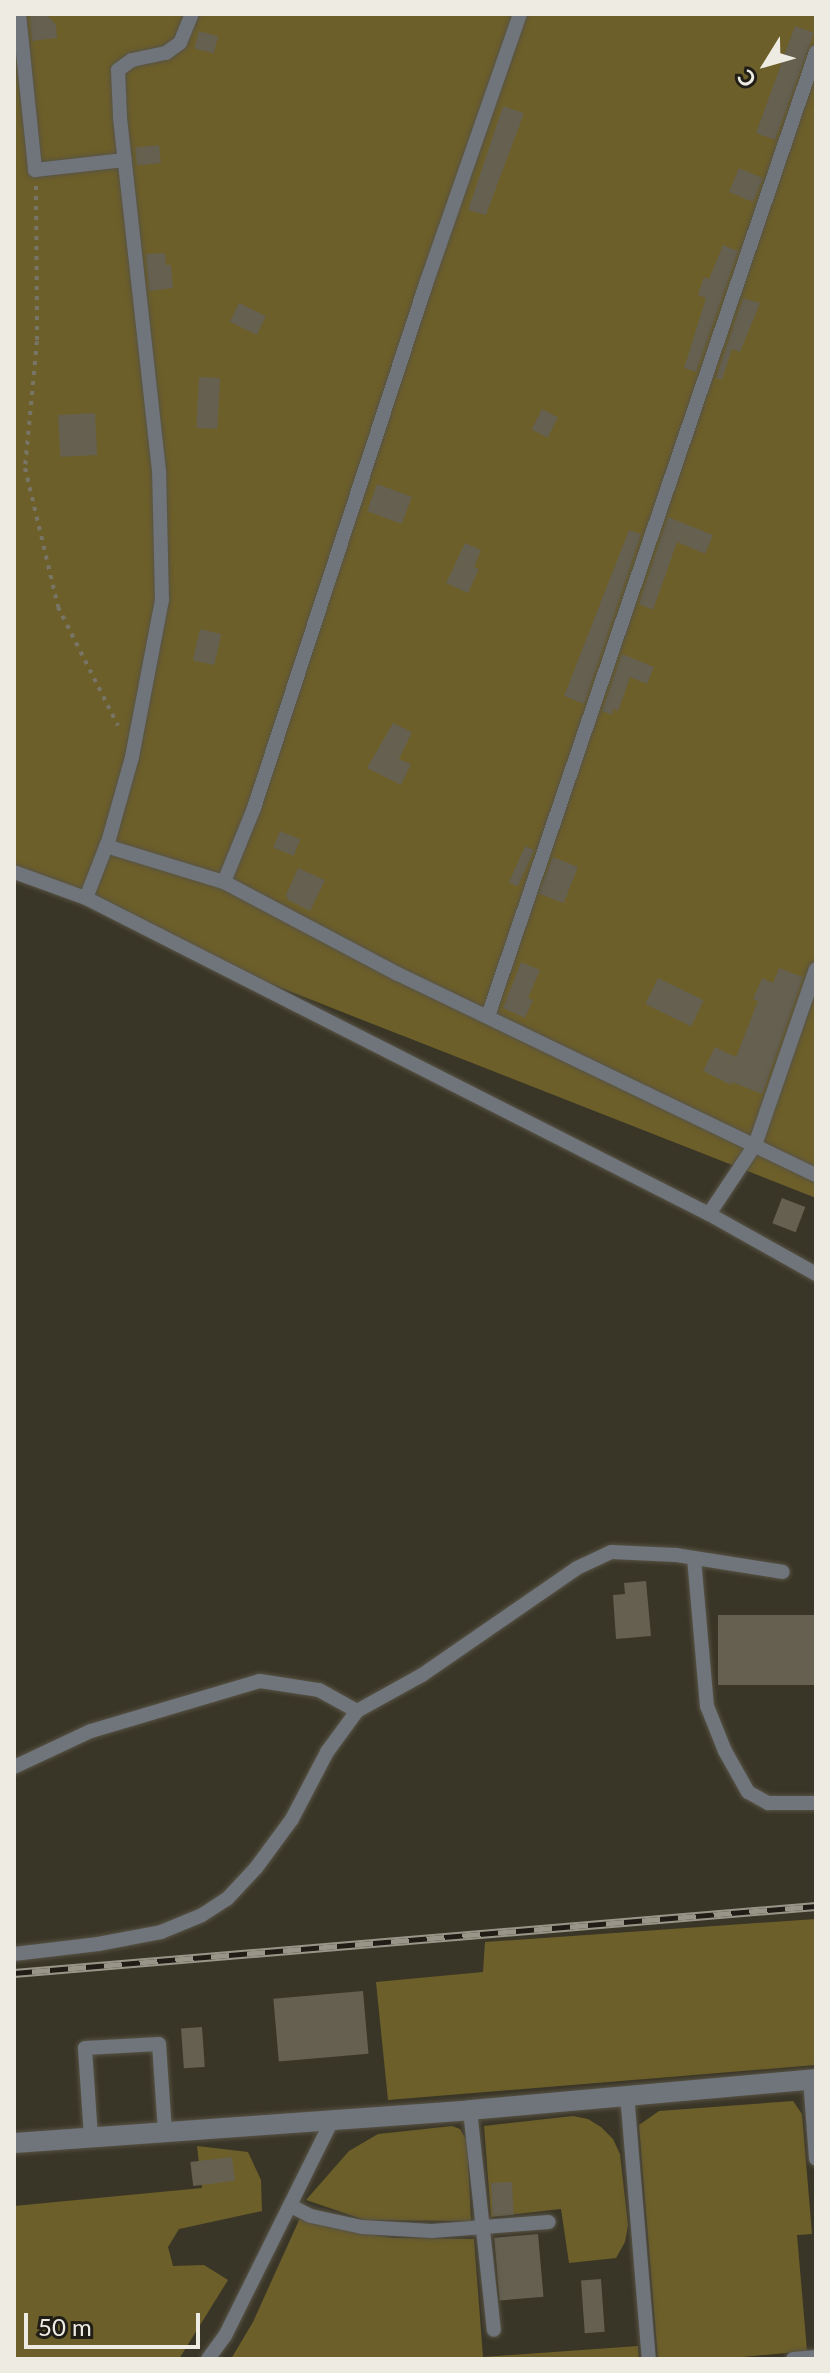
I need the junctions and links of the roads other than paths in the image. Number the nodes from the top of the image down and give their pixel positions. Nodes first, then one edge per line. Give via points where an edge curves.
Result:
1 (19, 14) edge
2 (192, 14) edge
3 (520, 14) edge
4 (816, 52) edge
5 (124, 160) junction
6 (106, 846) junction
7 (14, 872) edge
8 (224, 882) junction
9 (86, 898) junction
10 (816, 969) edge
11 (488, 1016) junction
12 (755, 1145) junction
13 (816, 1175) edge
14 (709, 1214) junction
15 (816, 1274) edge
16 (694, 1558) junction
17 (783, 1572) dead end
18 (357, 1711) junction
19 (14, 1767) edge
20 (816, 1803) edge
21 (14, 1954) edge
22 (813, 2079) edge
23 (627, 2094) junction
24 (470, 2110) junction
25 (333, 2118) junction
26 (165, 2132) junction
27 (91, 2137) junction
28 (14, 2143) edge
29 (816, 2159) edge
30 (291, 2206) junction
31 (549, 2222) dead end
32 (481, 2229) junction
33 (494, 2330) dead end
34 (816, 2357) edge
35 (208, 2359) edge
36 (649, 2359) edge
37 (793, 2359) edge

1 - 5 lane via 35,170
2 - 5 lane via 180,43 118,70
3 - 8 lane via 254,808
4 - 11 lane
5 - 6 lane via 162,529 158,632 132,757
6 - 8 lane
6 - 9 lane
7 - 9 lane
8 - 11 lane
9 - 14 lane
10 - 12 lane
11 - 12 lane
12 - 13 lane
12 - 14 lane
14 - 15 lane
16 - 17 lane
16 - 18 lane via 612,1552 577,1568 422,1675
16 - 20 lane via 707,1706 725,1751 748,1792 768,1803
18 - 19 lane via 319,1690 260,1681 91,1731
18 - 21 lane via 327,1752 292,1819 227,1899 161,1932
22 - 23 street
22 - 29 lane
23 - 24 street
23 - 36 lane
24 - 25 street
24 - 32 lane
25 - 26 street
25 - 30 lane
26 - 27 street
26 - 27 lane via 159,2044 85,2048
27 - 28 street
30 - 32 lane via 362,2227
30 - 35 lane
31 - 32 lane
32 - 33 lane
34 - 37 lane

